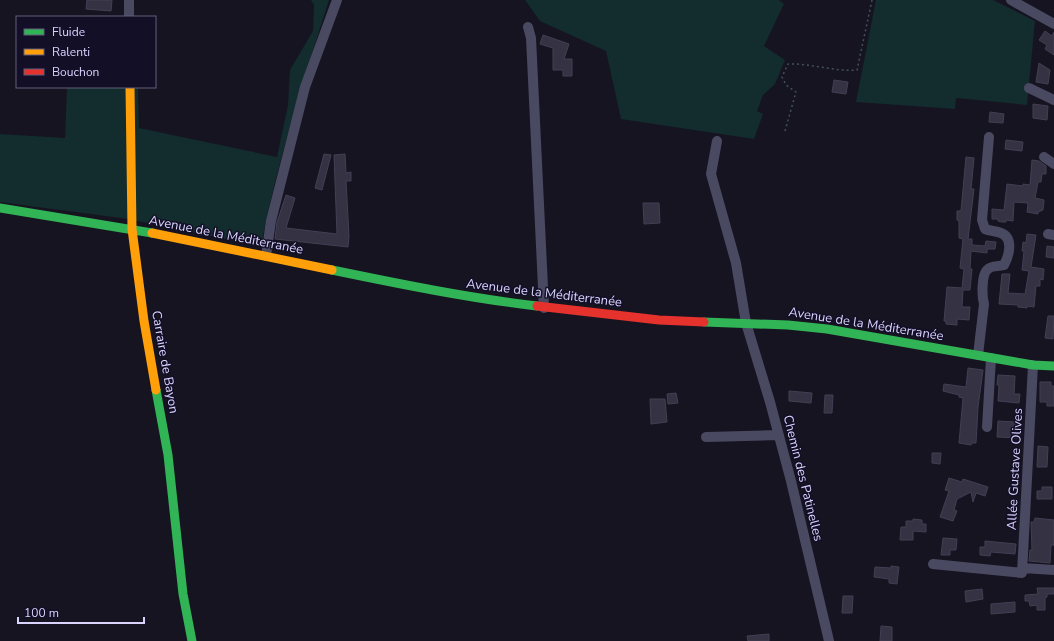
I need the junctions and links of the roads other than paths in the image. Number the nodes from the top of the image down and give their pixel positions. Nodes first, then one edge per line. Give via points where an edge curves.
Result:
1 (128, 0) edge
2 (336, 0) edge
3 (1011, 0) edge
4 (129, 16) edge
5 (1054, 24) edge
6 (528, 27) dead end
7 (130, 88) edge
8 (1029, 88) dead end
9 (1054, 100) edge
10 (989, 138) dead end
11 (717, 141) dead end
12 (1044, 157) dead end
13 (1054, 164) edge
14 (0, 210) edge
15 (132, 229) junction
16 (266, 256) junction
17 (544, 308) junction
18 (746, 323) junction
19 (978, 356) junction
20 (991, 358) junction
21 (1033, 365) junction
22 (1054, 366) edge
23 (988, 426) dead end
24 (778, 435) junction
25 (706, 437) dead end
26 (933, 564) dead end
27 (1054, 570) edge
28 (1023, 571) junction
29 (192, 641) edge
30 (829, 641) edge

1 - 4 street
2 - 16 street via 305,87 271,221
3 - 5 street
6 - 17 street via 531,38
7 - 15 main road, Carraire de Bayon
8 - 9 street
10 - 19 street via 982,220 985,229 1003,233 1009,245 1004,265 990,268 984,274 984,304
11 - 18 street, Chemin des Patinelles via 711,174 736,263
12 - 13 street
14 - 15 main road, Avenue de la Méditerranée via 35,213
15 - 16 main road, Avenue de la Méditerranée
15 - 29 main road, Carraire de Bayon via 144,321 168,455 183,594
16 - 17 main road, Avenue de la Méditerranée via 434,291
17 - 18 main road, Avenue de la Méditerranée via 659,320
18 - 19 main road, Avenue de la Méditerranée via 827,329
18 - 24 street, Chemin des Patinelles
19 - 20 main road, Avenue de la Méditerranée
20 - 21 main road, Avenue de la Méditerranée
20 - 23 street
21 - 22 main road, Avenue de la Méditerranée
21 - 28 street, Allée Gustave Olives
24 - 25 street
24 - 30 street, Chemin des Patinelles
26 - 28 street
27 - 28 street

